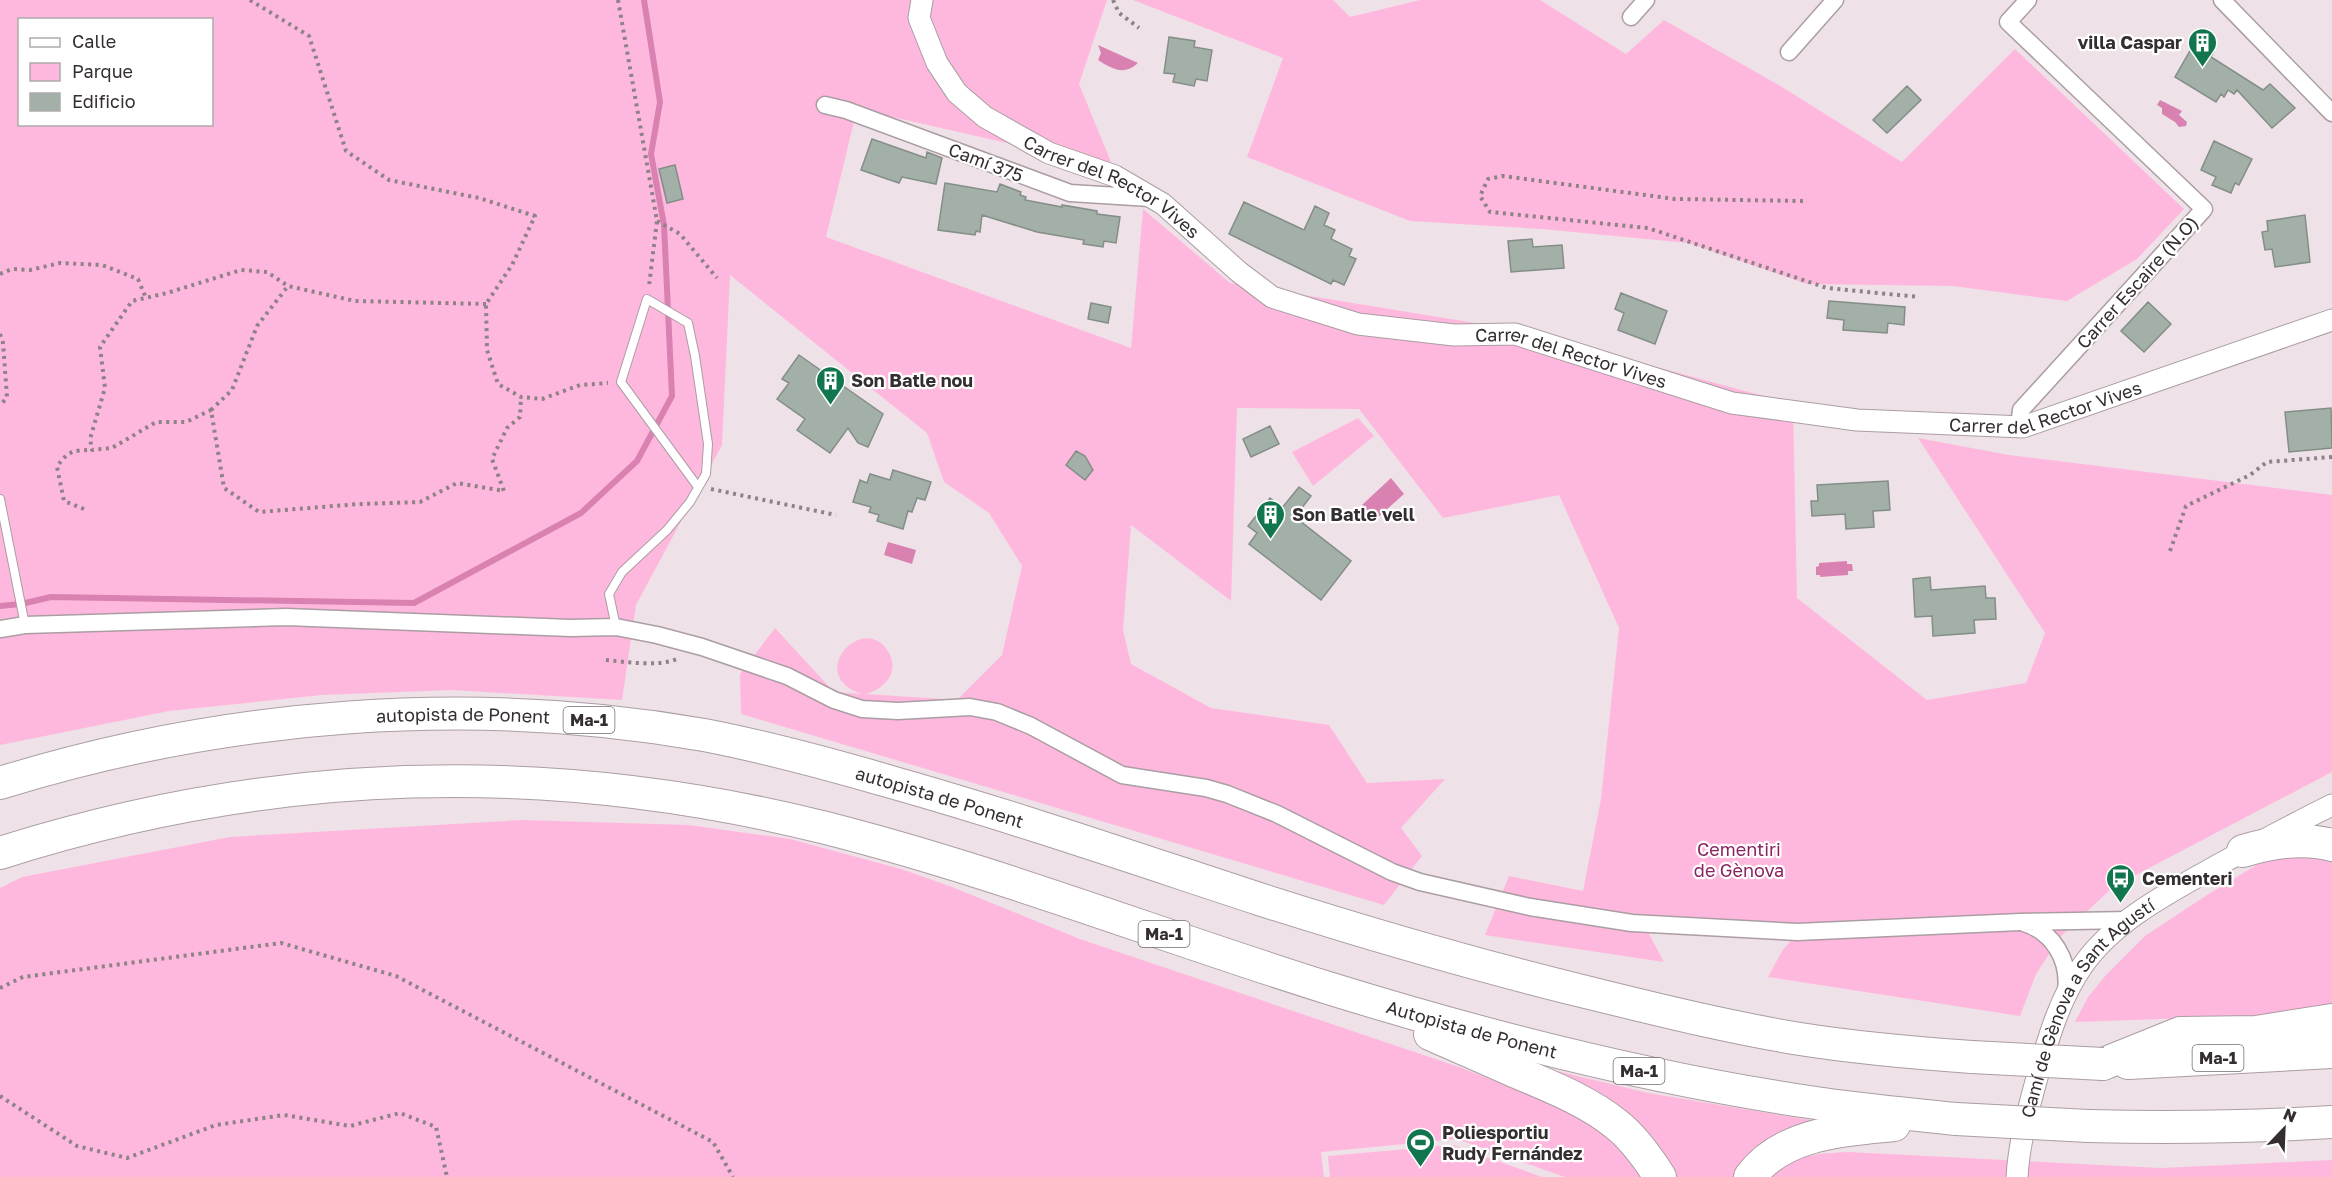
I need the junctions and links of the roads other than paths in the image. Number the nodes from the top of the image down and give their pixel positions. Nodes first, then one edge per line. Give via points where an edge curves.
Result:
1 (922, 0) edge
2 (1646, 0) edge
3 (1835, 0) edge
4 (2028, 0) edge
5 (2224, 1) edge
6 (1631, 17) dead end
7 (1789, 51) dead end
8 (825, 105) dead end
9 (2330, 108) edge
10 (1151, 198) junction
11 (2332, 320) edge
12 (2023, 427) junction
13 (698, 487) junction
14 (0, 499) edge
15 (25, 625) junction
16 (616, 627) junction
17 (0, 629) edge
18 (0, 783) edge
19 (2332, 805) edge
20 (2332, 845) edge
21 (2243, 851) junction
22 (0, 853) edge
23 (2130, 920) junction
24 (2020, 922) junction
25 (1328, 988) junction
26 (2066, 994) junction
27 (2332, 1020) edge
28 (2332, 1052) edge
29 (2103, 1064) junction
30 (1956, 1119) junction
31 (2332, 1122) edge
32 (1660, 1177) edge
33 (1750, 1177) edge
34 (2017, 1177) edge

1 - 10 street, Carrer del Rector Vives via 919,18 937,63 957,93 985,117 1049,153 1115,176
2 - 6 street
3 - 7 street
4 - 12 street, Carrer Escaire (N.O) via 2008,22 2204,208 2021,410
5 - 9 street
8 - 10 street, Camí 375 via 1070,193
10 - 12 street, Carrer del Rector Vives via 1272,297 1358,324 1454,335 1515,334 1732,403 1857,420
11 - 12 street, Carrer del Rector Vives
13 - 13 lane via 706,474 708,444 688,323 647,299 621,382
13 - 16 lane via 668,530 622,572 609,594
14 - 15 lane
15 - 16 street via 286,617
15 - 17 street
16 - 24 street via 702,647 787,676 834,700 862,709 970,707 997,712 1122,775 1227,794 1277,814 1392,872 1530,907 1632,923 1797,933
18 - 29 highway, autopista de Ponent / Ma-1, bridge via 115,752 274,724 379,715 487,715 646,727 754,745 821,762 971,805 1451,957 1643,1006 1798,1038 1892,1051
19 - 21 street, Camí de Gènova a Sant Agustí
20 - 21 highway via 2281,841
21 - 23 street, Camí de Gènova a Sant Agustí
22 - 25 highway, Autopista de Ponent / Ma-1 via 110,821 234,797 346,784 505,781 618,789 726,806 865,838
23 - 24 street
23 - 26 street, Camí de Gènova a Sant Agustí via 2090,956
24 - 26 street via 2033,926 2054,942 2067,974
25 - 30 highway, Autopista de Ponent / Ma-1 via 1525,1044 1664,1076 1816,1103
25 - 32 highway via 1582,1102 1617,1125 1641,1149
26 - 34 street, Camí de Gènova a Sant Agustí via 2049,1035 2034,1089
27 - 29 highway via 2256,1032 2180,1033
28 - 29 highway, Ma-1
30 - 31 highway, Ma-1, bridge via 2159,1128
30 - 33 highway via 1857,1129 1807,1140 1780,1150

